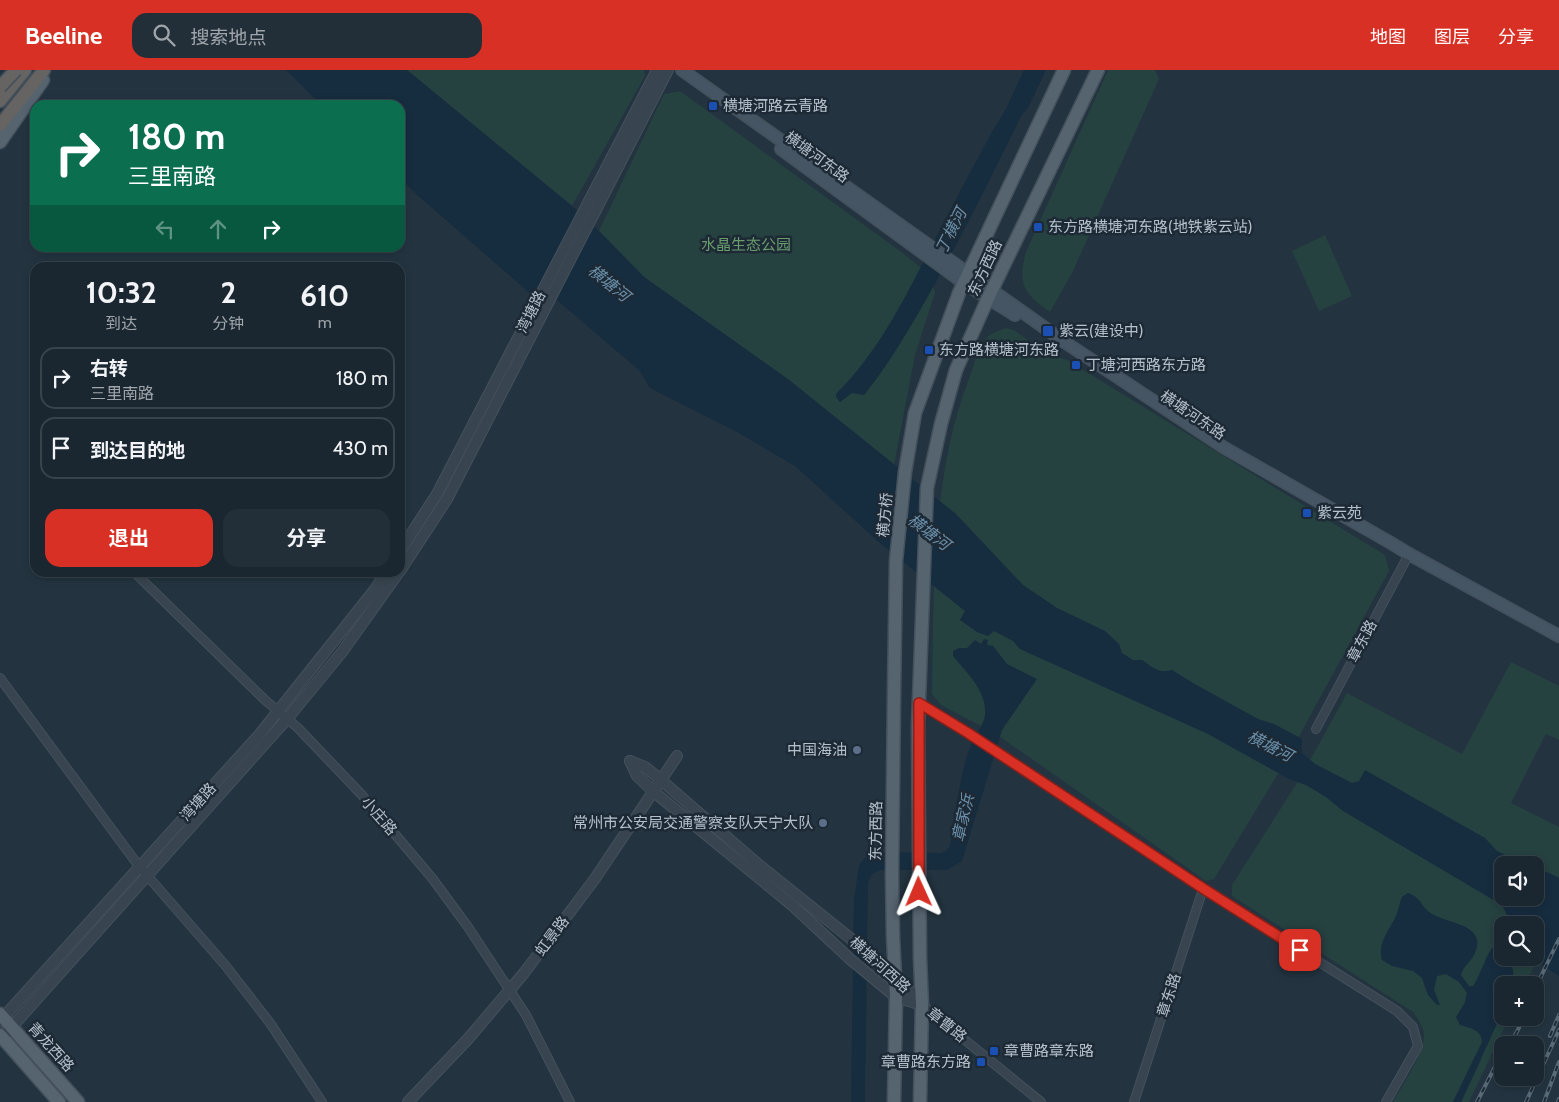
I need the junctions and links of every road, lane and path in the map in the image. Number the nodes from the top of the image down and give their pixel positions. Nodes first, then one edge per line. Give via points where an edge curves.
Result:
1 (16, 70) edge
2 (25, 70) edge
3 (657, 70) edge
4 (668, 70) edge
5 (672, 70) edge
6 (682, 70) edge
7 (1064, 70) edge
8 (1098, 70) edge
9 (46, 72) edge
10 (0, 89) edge
11 (0, 101) edge
12 (0, 128) edge
13 (0, 142) edge
14 (923, 246) junction
15 (967, 278) junction
16 (990, 294) junction
17 (905, 472) joint
18 (405, 544) edge
19 (1409, 554) junction
20 (896, 561) joint
21 (405, 563) edge
22 (139, 577) edge
23 (383, 577) edge
24 (395, 577) edge
25 (1559, 636) edge
26 (0, 678) edge
27 (919, 703) junction
28 (278, 711) junction
29 (287, 719) junction
30 (1316, 729) dead end
31 (677, 756) dead end
32 (661, 780) junction
33 (654, 792) junction
34 (143, 871) junction
35 (1204, 889) junction
36 (895, 974) junction
37 (509, 990) junction
38 (896, 998) junction
39 (922, 1005) junction
40 (4, 1020) edge
41 (1, 1038) edge
42 (59, 1102) edge
43 (78, 1102) edge
44 (322, 1102) edge
45 (408, 1102) edge
46 (570, 1102) edge
47 (894, 1102) edge
48 (920, 1102) edge
49 (1041, 1102) edge
50 (1134, 1102) edge
51 (1386, 1102) edge

1 - 10 highway, bridge
2 - 11 highway
3 - 18 street, 湾塘路 via 438,494
4 - 21 street via 447,499
5 - 14 main road, 横塘河东路
6 - 14 main road, 横塘河东路
7 - 15 main road, 东方西路
8 - 16 main road, 东方西路
9 - 12 main road
9 - 12 highway
9 - 13 main road
14 - 15 main road, 横塘河东路
15 - 16 main road, 横塘河东路
15 - 17 main road, 东方西路 via 915,413
16 - 19 main road, 横塘河东路 via 1220,451 1389,548
16 - 27 main road, 东方西路 via 956,370 940,424 927,488
17 - 20 main road, 横方桥
19 - 25 main road, 横塘河东路
19 - 30 street, 章东路
20 - 36 main road, 东方西路 via 892,846
22 - 28 street, 小庄路
23 - 28 street, 湾塘路
24 - 29 street via 342,652
26 - 34 street
27 - 35 street
27 - 39 main road
28 - 29 street, 小庄路
28 - 34 street, 湾塘路
29 - 34 street
29 - 37 street, 小庄路 via 360,794 432,878
31 - 32 street, 虹景路
32 - 33 street, 虹景路
32 - 33 street, 横塘河西路 via 645,767 630,761 637,776
32 - 36 street, 横塘河西路 via 759,865
33 - 37 street, 虹景路 via 594,880
33 - 38 street, 横塘河西路 via 792,905
34 - 40 street
34 - 44 street via 225,965 270,1023
35 - 50 street, 章东路
35 - 51 street via 1397,1011 1414,1027 1418,1046
36 - 38 main road, 东方西路
36 - 39 street, 横塘河西路
37 - 45 street, 虹景路
37 - 46 street, 小庄路
38 - 39 street, 横塘河西路
38 - 47 main road, 东方西路
39 - 48 main road
39 - 49 street, 章曹路
40 - 41 street
40 - 43 main road, 青龙西路
41 - 42 main road, 青龙西路

